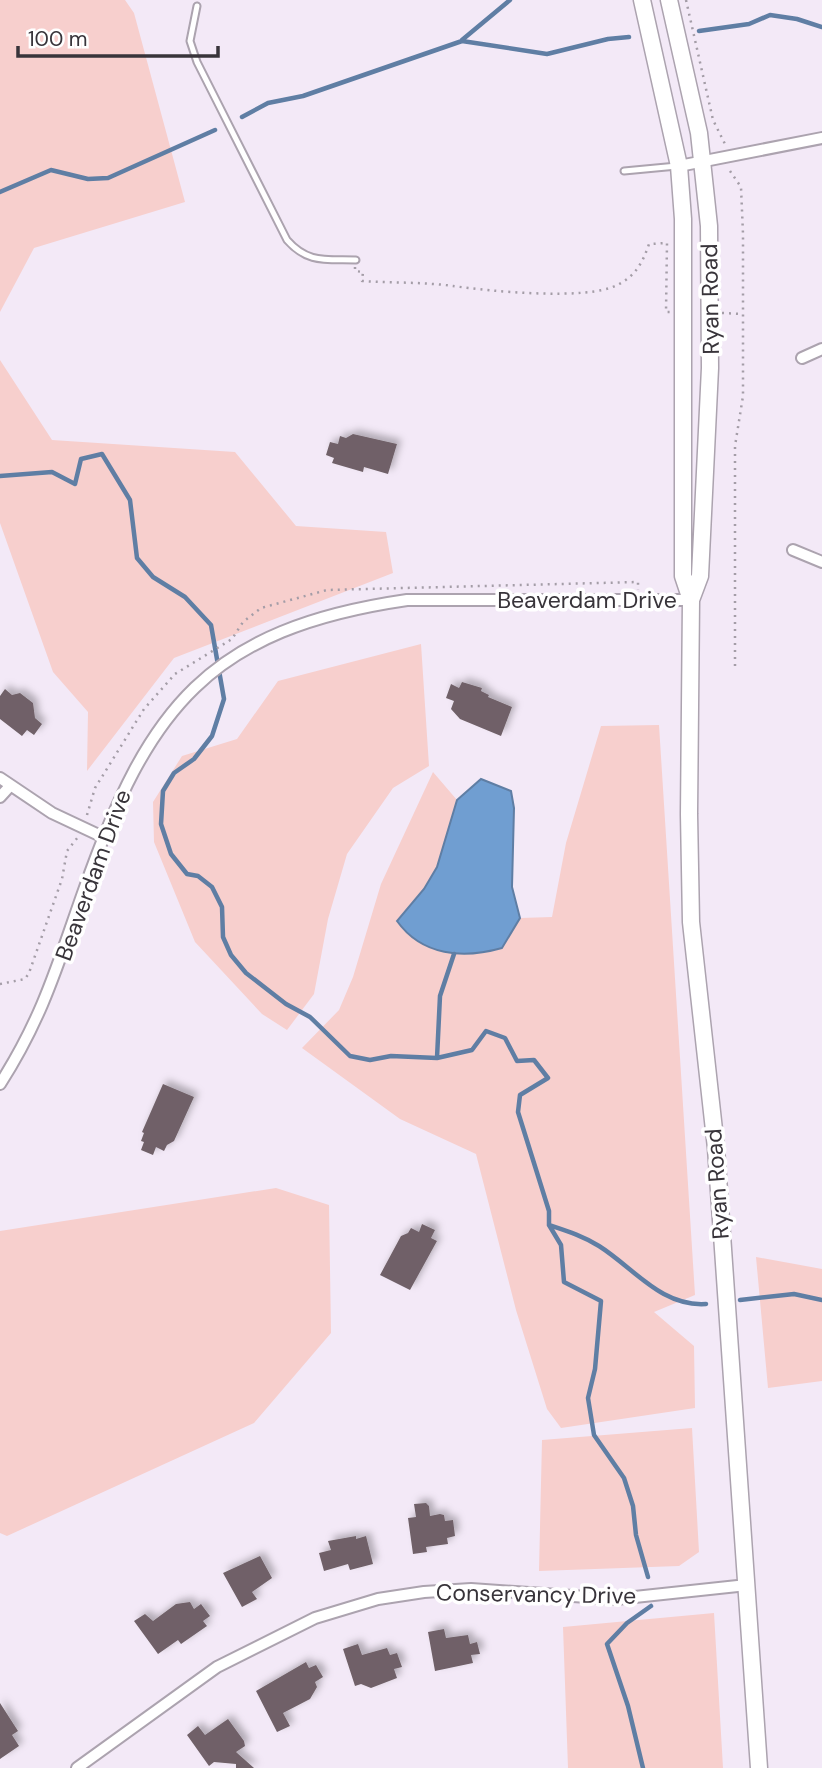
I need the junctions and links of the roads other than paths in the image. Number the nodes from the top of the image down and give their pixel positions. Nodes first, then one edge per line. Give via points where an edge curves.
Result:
1 (642, 0) edge
2 (669, 0) edge
3 (197, 6) dead end
4 (822, 138) edge
5 (704, 163) junction
6 (679, 166) junction
7 (624, 171) dead end
8 (356, 260) road end
9 (822, 349) edge
10 (802, 358) dead end
11 (793, 550) dead end
12 (822, 562) edge
13 (691, 600) junction
14 (0, 778) edge
15 (10, 786) junction
16 (0, 797) edge
17 (103, 837) junction
18 (0, 1084) edge
19 (747, 1585) junction
20 (77, 1768) edge
21 (759, 1768) edge

1 - 6 main road, Ryan Road
2 - 5 main road, Ryan Road
3 - 8 lane via 190,41 197,62 287,240 299,254 314,259
4 - 5 street
5 - 6 street
5 - 13 main road, Ryan Road via 710,368 700,576
6 - 7 lane
6 - 13 main road, Ryan Road via 684,313 682,576
9 - 10 street
11 - 12 street
13 - 17 street, Beaverdam Drive via 407,600 319,617 250,646 184,696 147,745
13 - 19 main road, Ryan Road via 691,922 716,1148
14 - 15 street
15 - 16 street
15 - 17 street
17 - 18 street, Beaverdam Drive via 53,984 30,1037
19 - 20 street, Conservancy Drive via 615,1599 471,1589 378,1600 315,1618 217,1667
19 - 21 main road, Ryan Road

